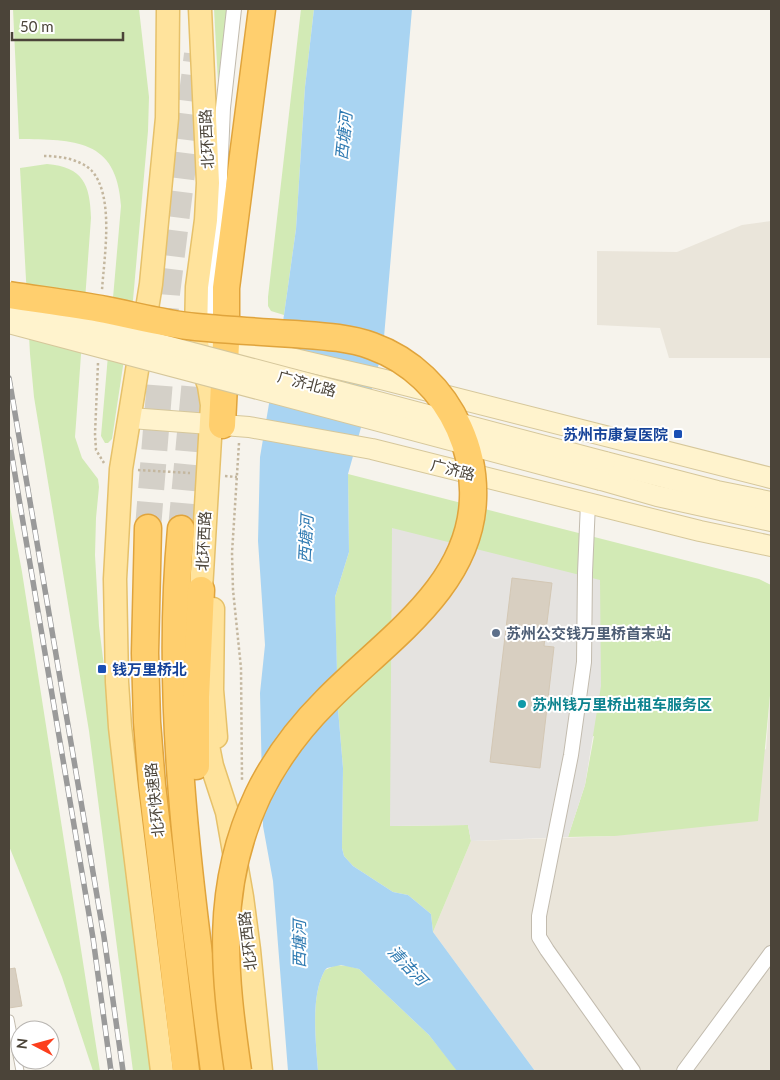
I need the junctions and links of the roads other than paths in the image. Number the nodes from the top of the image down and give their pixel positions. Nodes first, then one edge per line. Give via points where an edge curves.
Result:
1 (161, 9) edge
2 (168, 9) edge
3 (200, 9) edge
4 (234, 9) edge
5 (262, 9) edge
6 (167, 36) junction
7 (9, 285) edge
8 (9, 295) edge
9 (9, 304) edge
10 (106, 310) junction
11 (145, 322) junction
12 (9, 323) edge
13 (209, 339) junction
14 (131, 418) junction
15 (231, 426) junction
16 (603, 471) junction
17 (221, 475) junction
18 (771, 478) edge
19 (771, 502) edge
20 (588, 503) junction
21 (771, 521) edge
22 (148, 528) tunnel mouth
23 (181, 529) tunnel mouth
24 (771, 546) edge
25 (201, 590) junction
26 (227, 812) junction
27 (771, 952) edge
28 (10, 1019) dead end
29 (210, 1041) junction
30 (20, 1071) edge
31 (162, 1071) edge
32 (186, 1071) edge
33 (214, 1071) edge
34 (238, 1071) edge
35 (261, 1071) edge
36 (633, 1071) edge
37 (684, 1071) edge

1 - 6 street
2 - 6 main road
3 - 13 main road, 北环西路 via 208,183 197,287
4 - 13 street via 223,108
5 - 13 highway via 226,288
6 - 11 main road via 167,118
7 - 10 highway, bridge
8 - 10 highway, bridge
9 - 16 main road, 广济北路, bridge
10 - 34 highway, bridge via 180,325 338,338 382,350 419,373 442,398 463,436 472,468 471,521 462,551 450,573 412,619 310,717 273,767 253,807 234,866 226,918 226,973
11 - 13 main road
11 - 14 main road
12 - 16 main road, 广济北路, bridge
13 - 15 highway
13 - 15 main road, 北环西路 via 203,370 211,395
13 - 18 main road
14 - 15 main road, 广济路
14 - 31 main road via 121,469 115,579 117,682
15 - 17 main road, 北环西路
15 - 20 main road, 广济路 via 372,448
16 - 19 main road
16 - 21 main road via 667,498
17 - 25 main road, 北环西路
17 - 26 main road via 213,589 212,690 214,727
20 - 24 main road, 广济路
20 - 36 street via 584,662 571,754 539,916 539,936
22 - 32 highway, 北环快速路 via 145,653 149,749
23 - 29 highway, 北环快速路 via 177,591 177,728
25 - 26 main road, 北环西路 via 207,741
25 - 29 highway via 196,779 209,916
26 - 35 main road, 北环西路 via 249,950
27 - 37 street
28 - 30 lane
29 - 33 highway, 北环快速路

